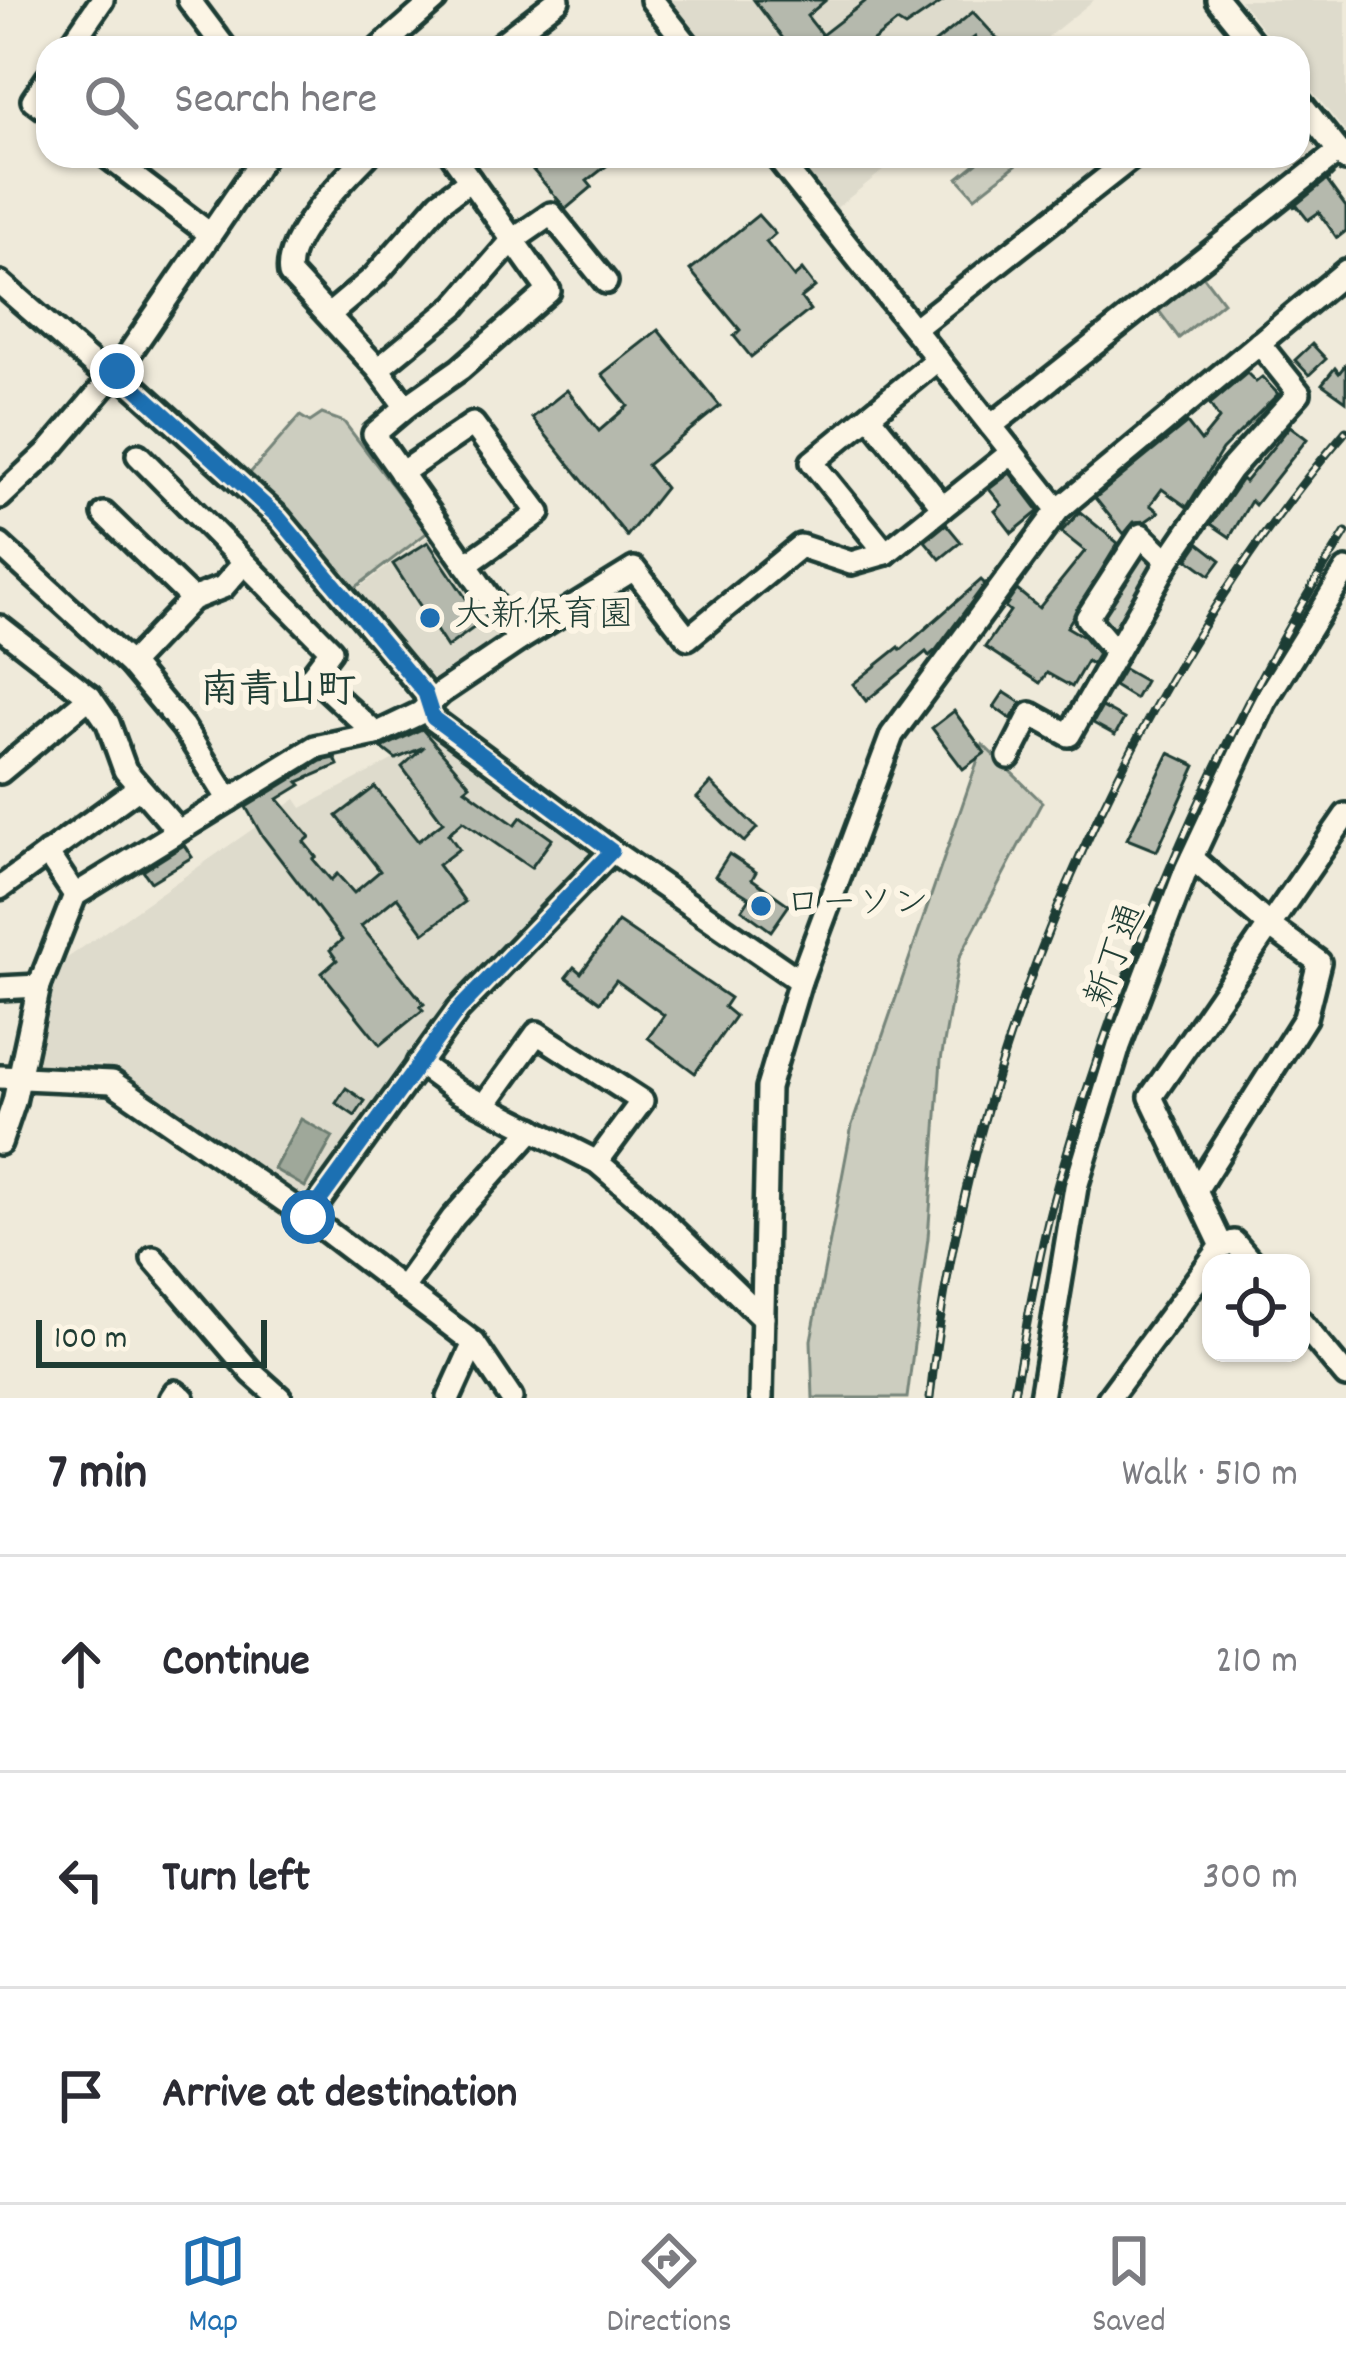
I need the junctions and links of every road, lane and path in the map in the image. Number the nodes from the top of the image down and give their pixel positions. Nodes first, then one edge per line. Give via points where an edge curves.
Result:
1 (102, 0) edge
2 (189, 0) edge
3 (435, 0) edge
4 (558, 0) edge
5 (652, 0) edge
6 (1218, 0) edge
7 (77, 36) edge
8 (216, 36) edge
9 (394, 36) edge
10 (512, 36) edge
11 (680, 36) edge
12 (1247, 36) edge
13 (1310, 115) edge
14 (1342, 155) edge
15 (123, 168) edge
16 (256, 168) edge
17 (358, 168) edge
18 (462, 168) edge
19 (786, 168) edge
20 (1119, 168) edge
21 (470, 180) junction
22 (210, 234) junction
23 (512, 241) junction
24 (1346, 271) edge
25 (606, 282) dead end
26 (0, 283) edge
27 (329, 316) junction
28 (914, 328) junction
29 (1259, 344) junction
30 (938, 359) junction
31 (378, 369) junction
32 (113, 375) junction
33 (406, 406) junction
34 (869, 416) junction
35 (991, 425) junction
36 (1012, 452) junction
37 (138, 455) dead end
38 (401, 473) junction
39 (0, 497) edge
40 (943, 507) junction
41 (1058, 510) junction
42 (104, 514) dead end
43 (0, 545) edge
44 (886, 553) junction
45 (1168, 561) junction
46 (244, 562) junction
47 (466, 565) junction
48 (1346, 570) edge
49 (192, 599) junction
50 (0, 628) edge
51 (519, 640) junction
52 (1116, 652) junction
53 (130, 664) junction
54 (90, 697) junction
55 (430, 705) junction
56 (376, 734) junction
57 (1009, 757) dead end
58 (0, 772) edge
59 (140, 787) junction
60 (229, 800) junction
61 (1346, 815) edge
62 (178, 831) junction
63 (612, 851) junction
64 (47, 854) junction
65 (1192, 858) junction
66 (0, 888) edge
67 (75, 895) junction
68 (1271, 926) junction
69 (800, 981) junction
70 (39, 986) junction
71 (0, 988) edge
72 (418, 1063) junction
73 (9, 1077) edge
74 (485, 1105) junction
75 (533, 1130) junction
76 (0, 1143) edge
77 (597, 1162) junction
78 (1196, 1190) junction
79 (308, 1217) junction
80 (1222, 1246) junction
81 (1245, 1254) edge
82 (153, 1258) dead end
83 (402, 1288) junction
84 (763, 1318) junction
85 (1310, 1333) edge
86 (474, 1343) junction
87 (1346, 1376) edge
88 (171, 1398) edge
89 (183, 1398) edge
90 (280, 1398) edge
91 (449, 1398) edge
92 (511, 1398) edge
93 (761, 1398) edge
94 (1041, 1398) edge
95 (1109, 1398) edge

1 - 7 street
2 - 8 street
3 - 9 street
4 - 10 street
5 - 11 street
6 - 12 street
13 - 14 street
14 - 35 street
15 - 22 street
16 - 22 street
17 - 27 street via 287,262
18 - 21 street
19 - 28 street
20 - 28 street
21 - 23 street
21 - 27 street
22 - 32 street
23 - 25 street via 551,214
23 - 31 street via 456,305
23 - 33 street via 549,291
24 - 29 street
26 - 32 street
27 - 31 street
28 - 30 street
29 - 41 street
29 - 45 street via 1299,393 1230,470
30 - 34 street
30 - 35 street
31 - 33 street
32 - 39 street
32 - 55 street via 279,518
33 - 38 street via 374,434
34 - 40 street
34 - 44 street via 812,463
35 - 36 street
36 - 40 street
36 - 41 street
37 - 46 street
38 - 47 street
38 - 47 street via 473,424 539,513
40 - 44 street
41 - 69 street via 892,735
42 - 49 street
43 - 53 street
44 - 51 street via 851,562 800,546 688,638 634,569
45 - 52 street
45 - 52 street via 1141,535 1087,618
46 - 49 street via 223,587
46 - 56 street via 331,650 312,675
47 - 51 street
48 - 65 street, 新丁通 via 1265,701
49 - 53 street
50 - 54 street
51 - 55 street
52 - 57 street via 1069,736 1031,714
53 - 60 street
54 - 58 street
54 - 59 street
55 - 56 street
55 - 63 street via 433,718
56 - 60 street via 315,747
59 - 62 street
59 - 64 street
60 - 62 street
61 - 68 street
62 - 67 street
63 - 69 street
63 - 72 street via 458,1010
64 - 66 street
64 - 67 street
65 - 68 street
65 - 94 street, 新丁通 via 1119,1046 1076,1187
67 - 70 street
68 - 78 street via 1151,1097
68 - 78 street via 1319,962 1305,1018
69 - 84 street via 768,1088
70 - 71 street
70 - 73 street
72 - 74 street
72 - 79 street
73 - 76 street
73 - 79 street via 112,1082
74 - 75 street
74 - 77 street via 537,1033 642,1101
75 - 77 street
75 - 83 street via 453,1217
77 - 84 street
78 - 80 street
79 - 83 street
80 - 81 street via 1234,1241
80 - 95 street
82 - 90 street
83 - 86 street
84 - 93 street
85 - 87 street
86 - 91 street
86 - 92 street
88 - 89 street

